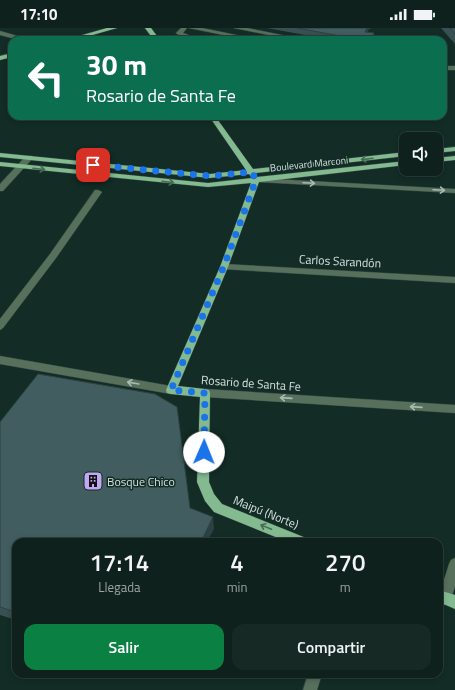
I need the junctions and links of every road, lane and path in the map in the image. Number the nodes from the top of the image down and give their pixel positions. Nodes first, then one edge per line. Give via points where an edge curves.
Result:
1 (114, 28) edge
2 (184, 28) edge
3 (192, 28) edge
4 (237, 28) edge
5 (0, 33) edge
6 (11, 36) edge
7 (83, 36) edge
8 (184, 36) edge
9 (236, 36) edge
10 (282, 36) edge
11 (215, 120) edge
12 (455, 149) edge
13 (443, 150) edge
14 (0, 155) edge
15 (399, 155) edge
16 (29, 158) junction
17 (455, 158) edge
18 (443, 159) edge
19 (0, 164) edge
20 (399, 164) edge
21 (21, 167) junction
22 (254, 176) junction
23 (0, 189) edge
24 (455, 190) edge
25 (98, 192) dead end
26 (224, 266) junction
27 (455, 280) edge
28 (0, 326) edge
29 (0, 360) edge
30 (171, 390) junction
31 (205, 393) junction
32 (455, 410) edge
33 (292, 538) edge
34 (455, 564) edge
35 (446, 599) edge
36 (314, 678) edge
37 (310, 690) edge

1 - 7 main road
2 - 8 street via 179,33
3 - 9 street
4 - 10 street
5 - 6 street
11 - 22 main road
12 - 13 main road
14 - 16 main road, Boulevard Marconi
15 -> 22 main road, Boulevard Marconi
16 - 21 street
16 - 22 main road, Boulevard Marconi via 210,176
17 - 18 main road
19 - 21 main road, Boulevard Marconi
20 - 22 main road, Boulevard Marconi
21 -> 22 main road, Boulevard Marconi via 208,185
21 - 23 street
22 -> 24 street
22 - 26 main road
25 - 28 street
26 - 27 street, Carlos Sarandón
26 - 30 main road
30 -> 29 street, Rosario de Santa Fe
30 - 31 main road, Rosario de Santa Fe
32 -> 31 street, Rosario de Santa Fe
33 -> 31 main road, Maipú (Norte) via 218,508 209,497 203,482
34 - 35 street
36 - 37 street

